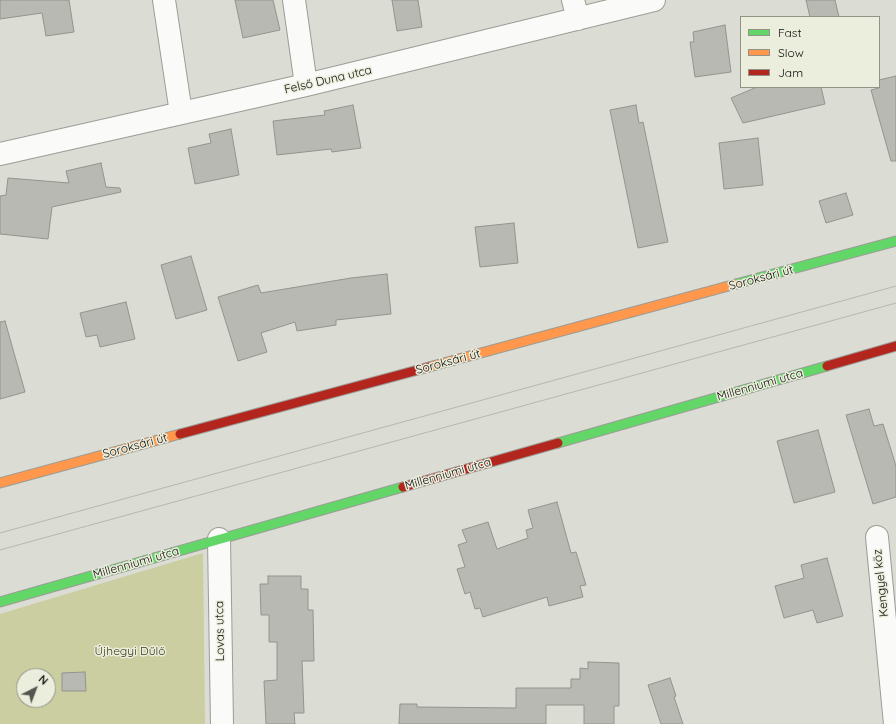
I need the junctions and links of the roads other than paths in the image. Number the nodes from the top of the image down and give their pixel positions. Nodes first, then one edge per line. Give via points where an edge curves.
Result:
1 (164, 0) edge
2 (294, 0) edge
3 (640, 2) edge
4 (575, 9) edge
5 (306, 85) junction
6 (181, 113) junction
7 (0, 154) edge
8 (896, 241) edge
9 (896, 346) edge
10 (0, 483) edge
11 (877, 537) dead end
12 (219, 539) junction
13 (0, 602) edge
14 (222, 724) edge
15 (895, 724) edge

1 - 6 street
2 - 5 street
3 - 4 street, Felső Duna utca
4 - 5 street, Felső Duna utca
5 - 6 street, Felső Duna utca
6 - 7 street, Felső Duna utca
8 - 10 street, Soroksári út
9 - 12 street, Millenniumi utca
11 - 15 street, Kengyel köz
12 - 13 street, Millenniumi utca
12 - 14 street, Lovas utca

